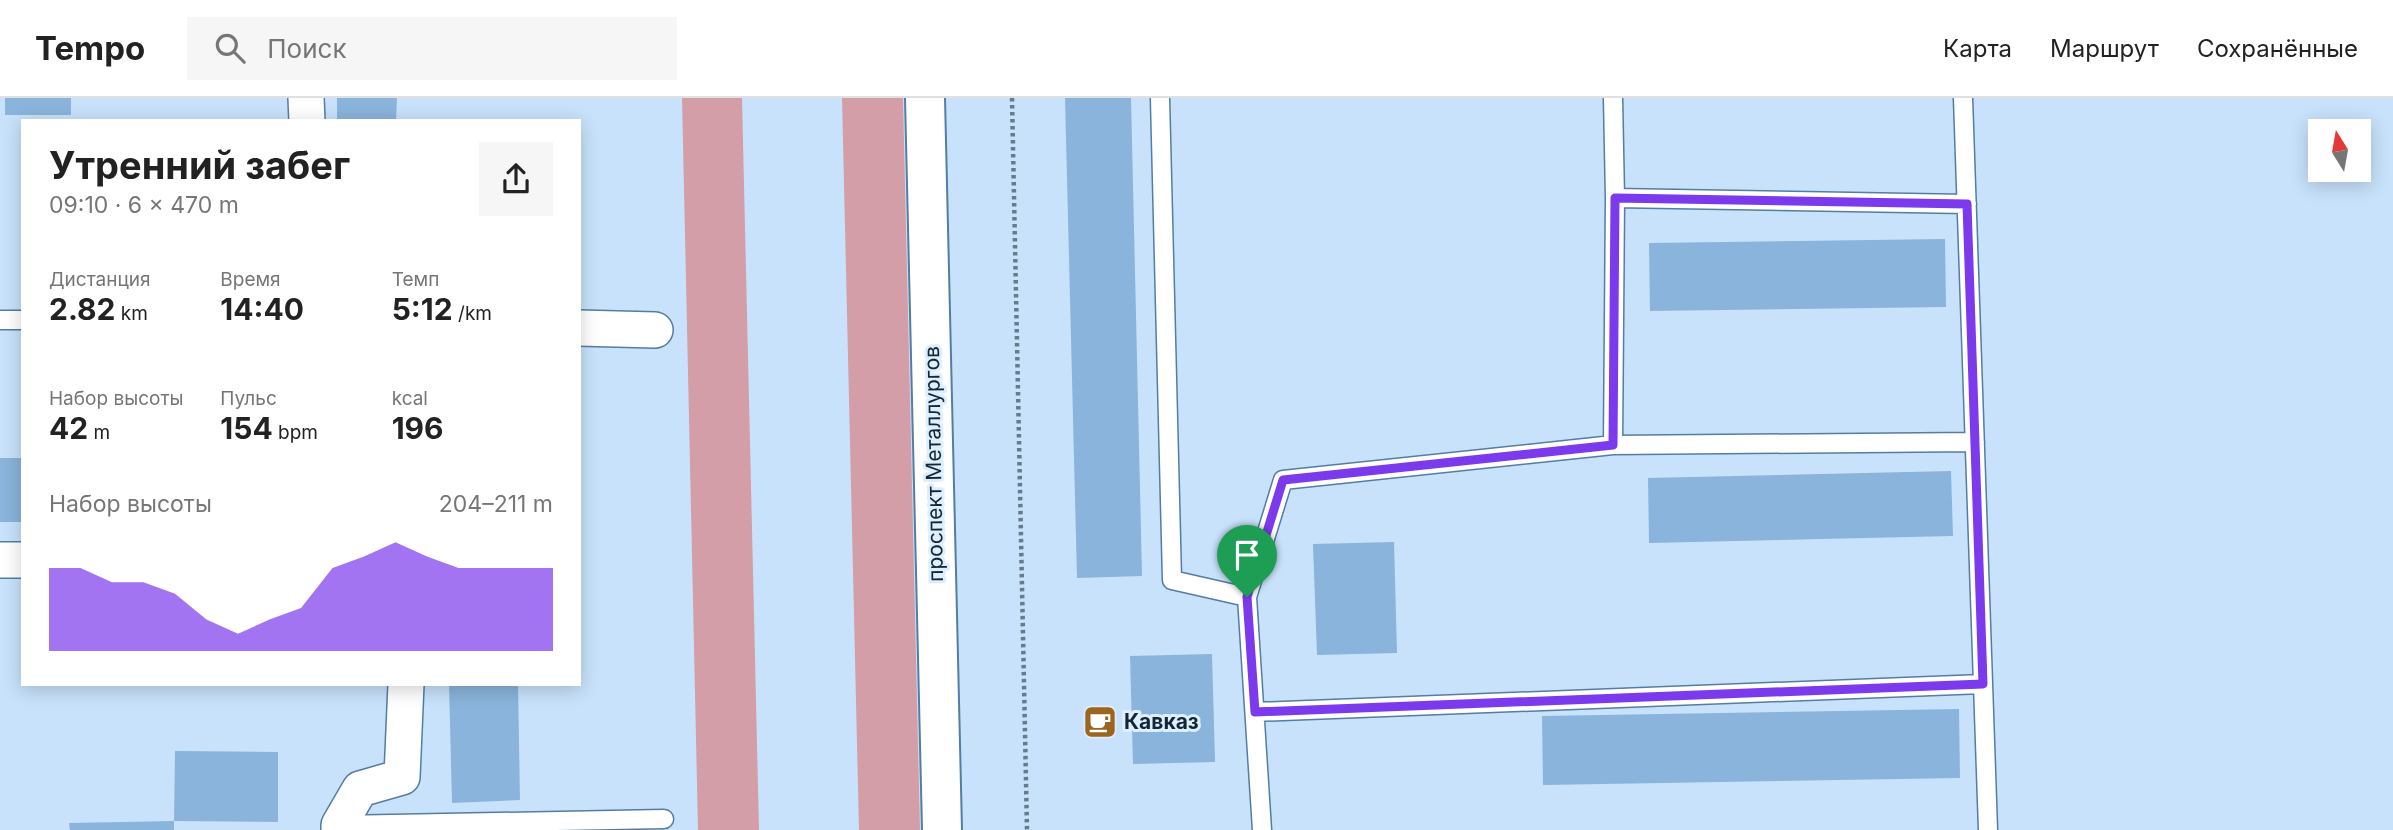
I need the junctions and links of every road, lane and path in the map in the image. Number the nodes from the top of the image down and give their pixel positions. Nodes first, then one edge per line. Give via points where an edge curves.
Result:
1 (306, 98) edge
2 (925, 98) edge
3 (1012, 98) edge
4 (1160, 98) edge
5 (1613, 98) edge
6 (1963, 98) edge
7 (307, 119) edge
8 (1615, 198) junction
9 (1967, 204) junction
10 (0, 320) edge
11 (21, 320) edge
12 (581, 328) edge
13 (655, 330) dead end
14 (1975, 442) junction
15 (1613, 445) junction
16 (0, 560) edge
17 (21, 560) edge
18 (1247, 597) junction
19 (1983, 684) junction
20 (406, 686) edge
21 (1255, 712) junction
22 (664, 819) dead end
23 (339, 827) edge
24 (942, 830) edge
25 (1027, 830) edge
26 (1262, 830) edge
27 (1988, 830) edge

1 - 7 street
2 - 24 main road, проспект Металлургов
3 - 25 path
4 - 18 lane via 1172,580
5 - 8 lane
6 - 9 lane
8 - 9 lane
8 - 15 lane
9 - 14 lane
10 - 11 lane
12 - 13 street
14 - 15 lane
14 - 19 lane
15 - 18 lane via 1283,480
16 - 17 street
18 - 21 lane
19 - 21 lane
19 - 27 lane
20 - 23 street via 402,776 360,789
21 - 26 lane
22 - 23 lane

